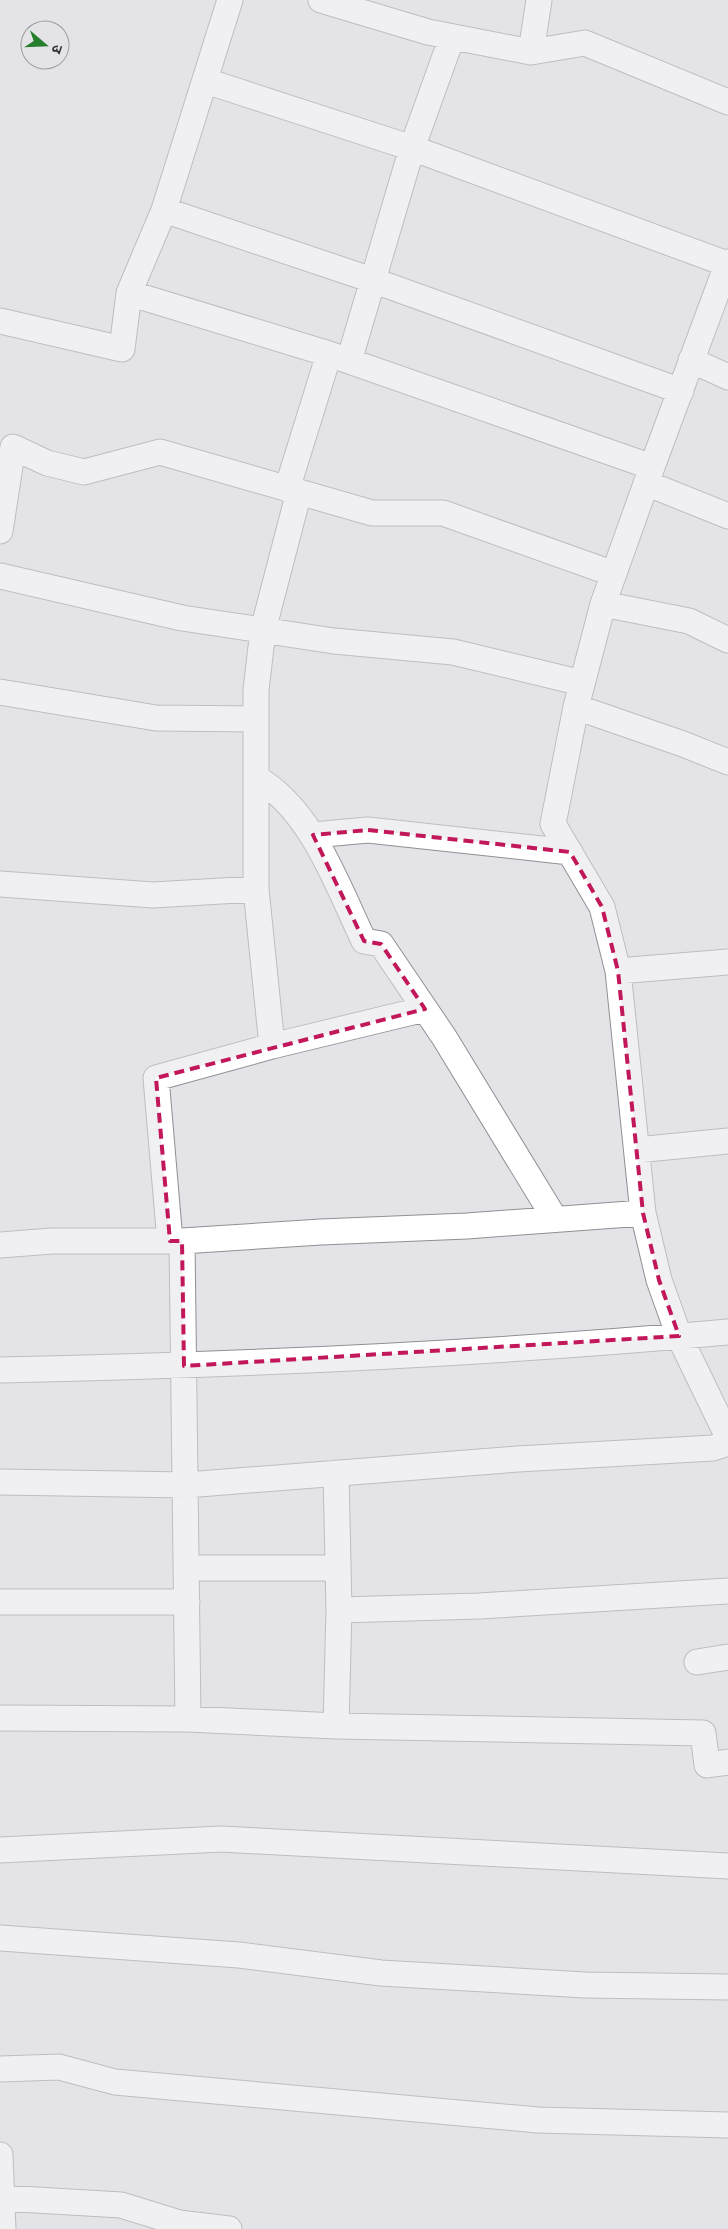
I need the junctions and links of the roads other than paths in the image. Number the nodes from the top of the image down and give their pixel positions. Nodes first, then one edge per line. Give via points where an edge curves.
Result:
1 (230, 0) edge
2 (322, 0) edge
3 (539, 0) edge
4 (452, 37) junction
5 (531, 52) junction
6 (206, 81) junction
7 (728, 102) edge
8 (412, 148) junction
9 (164, 210) junction
10 (728, 263) edge
11 (372, 280) junction
12 (130, 293) junction
13 (720, 307) edge
14 (0, 321) edge
15 (339, 357) junction
16 (691, 360) junction
17 (728, 377) edge
18 (681, 391) junction
19 (7, 445) edge
20 (649, 475) junction
21 (293, 490) junction
22 (728, 516) edge
23 (0, 531) edge
24 (614, 574) junction
25 (0, 576) edge
26 (603, 604) junction
27 (263, 630) junction
28 (728, 640) edge
29 (582, 683) junction
30 (0, 692) edge
31 (576, 707) junction
32 (256, 720) junction
33 (728, 762) edge
34 (256, 778) junction
35 (313, 834) junction
36 (570, 852) junction
37 (0, 884) edge
38 (256, 889) junction
39 (728, 962) edge
40 (618, 971) junction
41 (425, 1009) junction
42 (272, 1046) junction
43 (728, 1141) edge
44 (637, 1150) junction
45 (643, 1213) junction
46 (555, 1219) junction
47 (176, 1241) junction
48 (0, 1245) edge
49 (728, 1332) edge
50 (679, 1336) junction
51 (184, 1366) junction
52 (0, 1370) edge
53 (728, 1437) edge
54 (728, 1442) edge
55 (336, 1473) junction
56 (0, 1482) edge
57 (186, 1485) junction
58 (187, 1568) junction
59 (338, 1568) junction
60 (728, 1591) edge
61 (0, 1602) edge
62 (187, 1602) junction
63 (339, 1610) junction
64 (728, 1656) edge
65 (697, 1662) dead end
66 (0, 1718) edge
67 (188, 1719) junction
68 (336, 1726) junction
69 (728, 1762) edge
70 (0, 1850) edge
71 (728, 1866) edge
72 (0, 1938) edge
73 (728, 1987) edge
74 (0, 2069) edge
75 (728, 2125) edge
76 (0, 2155) edge
77 (2, 2198) junction
78 (3, 2229) edge
79 (230, 2229) edge

1 - 6 street
2 - 4 street
3 - 5 street
4 - 5 street
4 - 8 street
5 - 7 street via 585,43
6 - 8 street
6 - 9 street
8 - 10 street
8 - 11 street
9 - 11 street
9 - 12 street
10 - 13 street
11 - 15 street
11 - 18 street
12 - 14 street via 122,349
12 - 15 street
13 - 16 street
15 - 20 street
15 - 21 street
16 - 17 street
16 - 18 street
18 - 20 street
19 - 21 street via 47,462 84,472 160,452
19 - 23 street
20 - 22 street
20 - 24 street
21 - 24 street via 372,513 443,513
21 - 27 street
24 - 26 street
25 - 27 street via 182,618
26 - 28 street via 689,621
26 - 29 street
27 - 29 street via 334,641 453,652
27 - 32 street
29 - 31 street
30 - 32 street via 156,718
31 - 33 street
31 - 36 street via 553,824
32 - 34 street
34 - 35 street via 271,786
34 - 38 street
35 - 36 street via 368,830
35 - 41 street via 364,941 381,944
36 - 40 street via 602,907
37 - 38 street via 153,895
38 - 42 street
39 - 40 street
40 - 44 street
41 - 42 street
41 - 46 street
42 - 47 street via 156,1078
43 - 44 street
44 - 45 street
45 - 46 street
45 - 50 street via 659,1280
46 - 47 street
47 - 48 street via 52,1241
47 - 51 street
49 - 50 street
50 - 51 street
50 - 53 street
51 - 52 street
51 - 57 street
54 - 55 street via 712,1448
55 - 57 street
55 - 59 street
56 - 57 street
57 - 58 street
58 - 59 street
58 - 62 street
59 - 63 street
60 - 63 street via 479,1606
61 - 62 street
62 - 67 street
63 - 68 street
64 - 65 street
66 - 67 street
67 - 68 street
68 - 69 street via 703,1733 707,1765
70 - 71 street via 220,1839
72 - 73 street via 239,1956 381,1973 585,1985
74 - 75 street via 59,2067 115,2082 538,2120
76 - 77 street
77 - 78 street
77 - 79 street via 121,2206 179,2223

